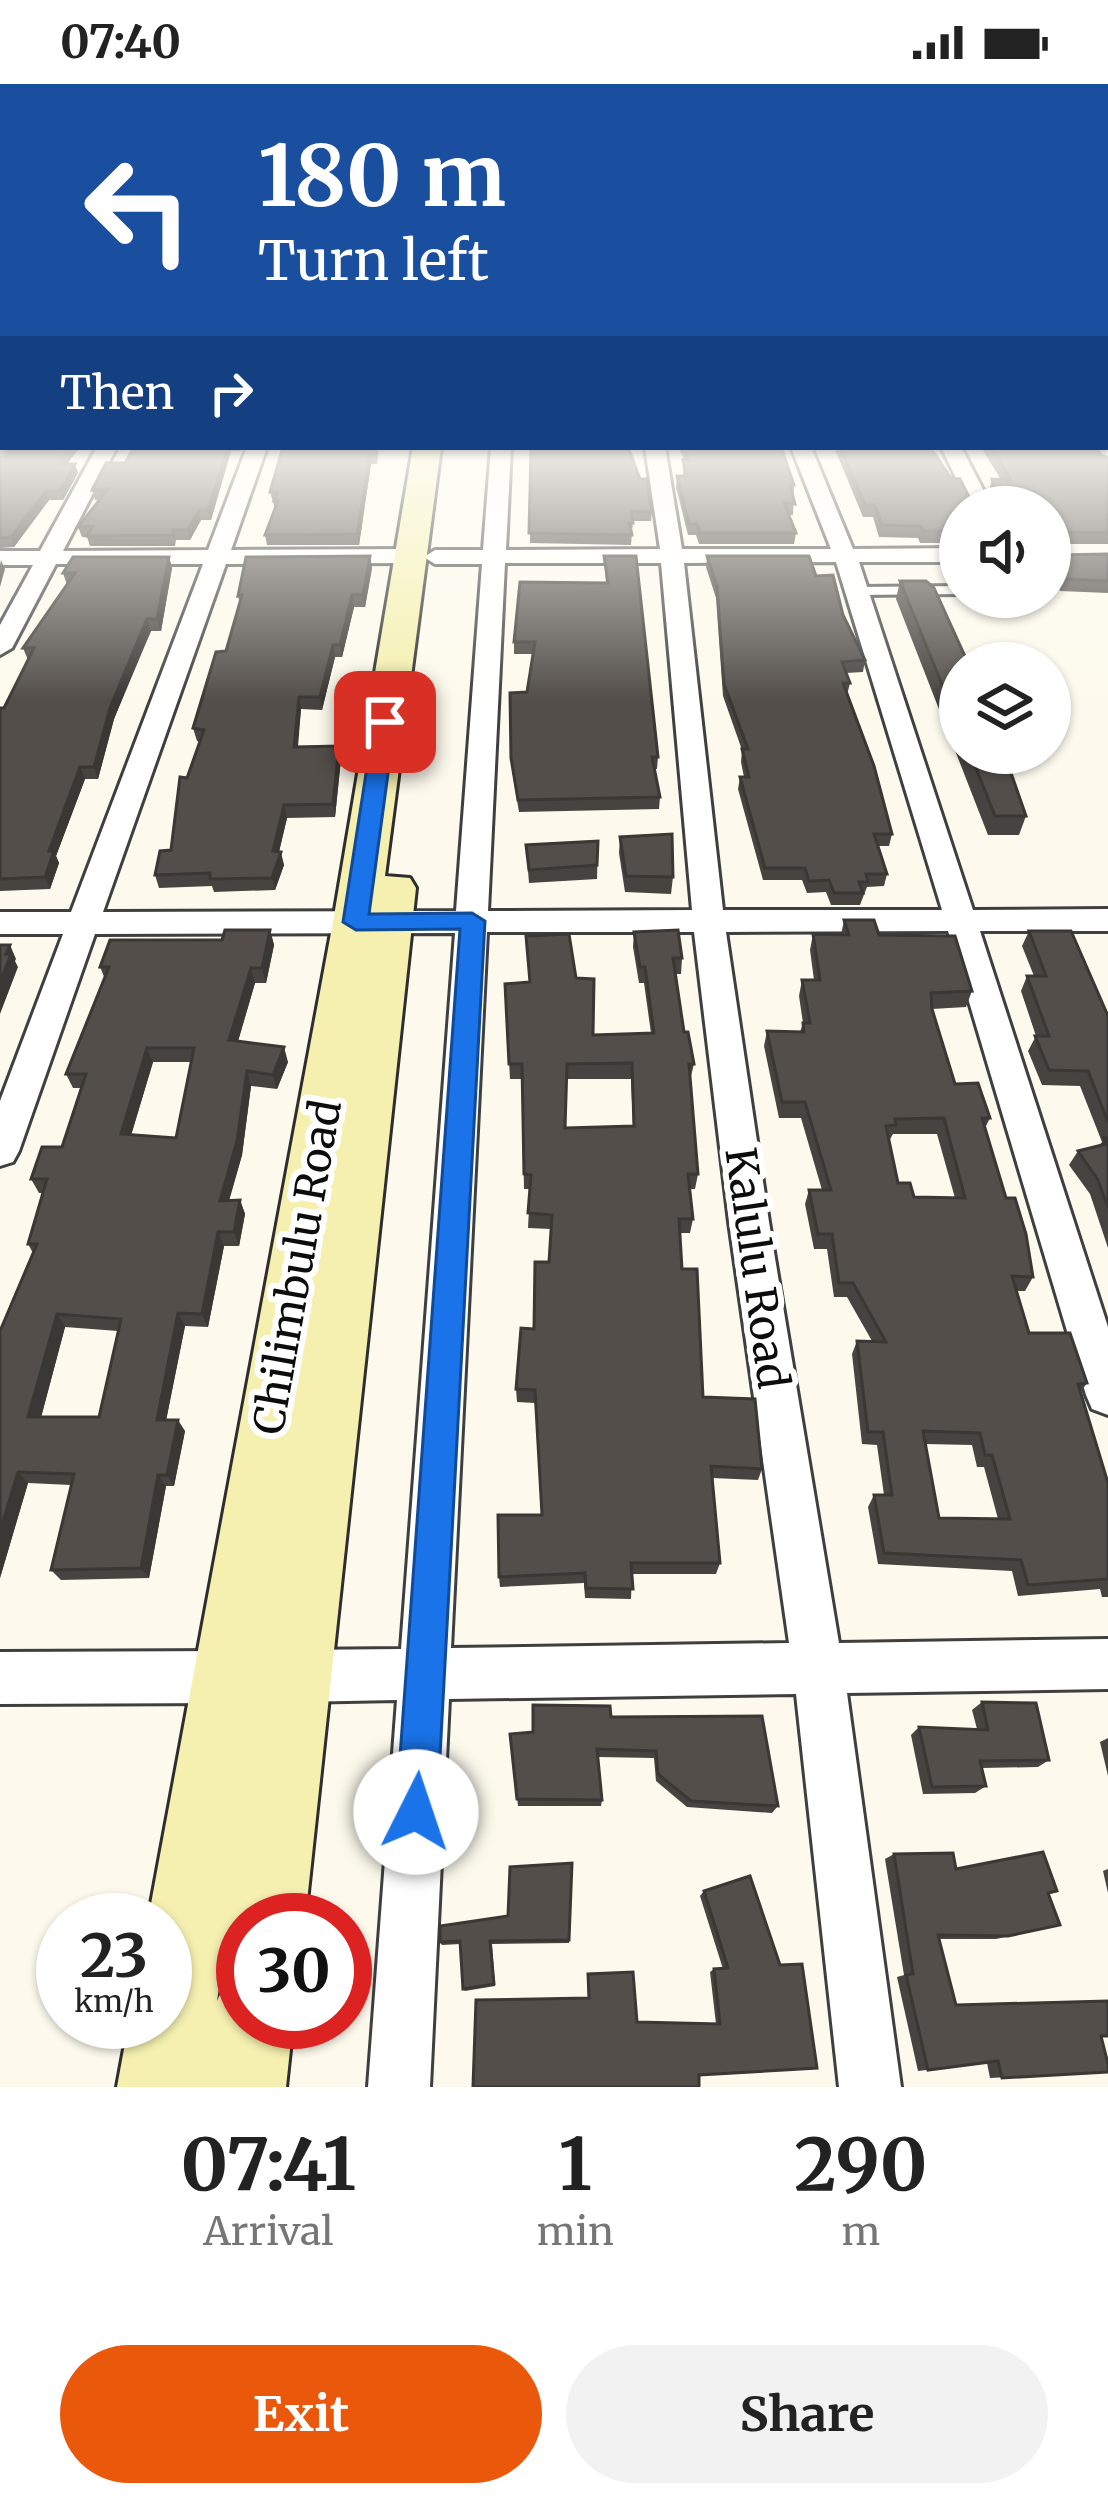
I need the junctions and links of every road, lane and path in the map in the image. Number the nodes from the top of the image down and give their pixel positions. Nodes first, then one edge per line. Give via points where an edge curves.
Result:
1 (70, 514) edge
2 (233, 514) edge
3 (424, 514) edge
4 (433, 514) edge
5 (497, 514) edge
6 (666, 514) edge
7 (830, 514) edge
8 (939, 555) edge
9 (219, 556) junction
10 (422, 556) junction
11 (495, 556) junction
12 (672, 556) junction
13 (848, 556) junction
14 (46, 557) junction
15 (0, 558) edge
16 (939, 590) edge
17 (859, 591) junction
18 (0, 648) edge
19 (959, 920) junction
20 (1108, 920) edge
21 (373, 921) junction
22 (472, 921) junction
23 (0, 923) edge
24 (83, 923) junction
25 (710, 923) junction
26 (0, 1151) edge
27 (1108, 1395) edge
28 (1108, 1664) edge
29 (818, 1667) junction
30 (425, 1674) junction
31 (297, 1676) junction
32 (227, 1677) junction
33 (0, 1678) edge
34 (269, 1893) edge
35 (247, 2049) edge
36 (160, 2087) edge
37 (242, 2087) edge
38 (399, 2087) edge
39 (870, 2087) edge

1 - 14 street
2 - 9 street
3 - 10 main road, Chilimbulu Road
4 - 10 main road, Chilimbulu Road
5 - 11 street
6 - 12 street, Kalulu Road
7 - 13 street
8 - 13 street
9 - 10 street
9 - 14 street
9 - 24 street
10 - 11 street
10 - 21 main road, Chilimbulu Road
11 - 12 street
11 - 22 street
12 - 13 street
12 - 25 street, Kalulu Road
13 - 17 street
14 - 15 street
14 - 18 street
16 - 17 lane
17 - 19 street
19 - 20 street
19 - 25 street
19 - 27 street
21 - 22 street
21 - 24 street
21 - 31 main road, Chilimbulu Road
21 - 32 main road, Chilimbulu Road
22 - 25 street
22 - 30 street
23 - 24 street
24 - 26 street
25 - 29 street, Kalulu Road
28 - 29 street
29 - 30 street
29 - 39 street, Kalulu Road
30 - 31 street
30 - 38 street
31 - 34 main road, Chilimbulu Road
32 - 33 street
32 - 36 main road, Chilimbulu Road
35 - 37 main road

